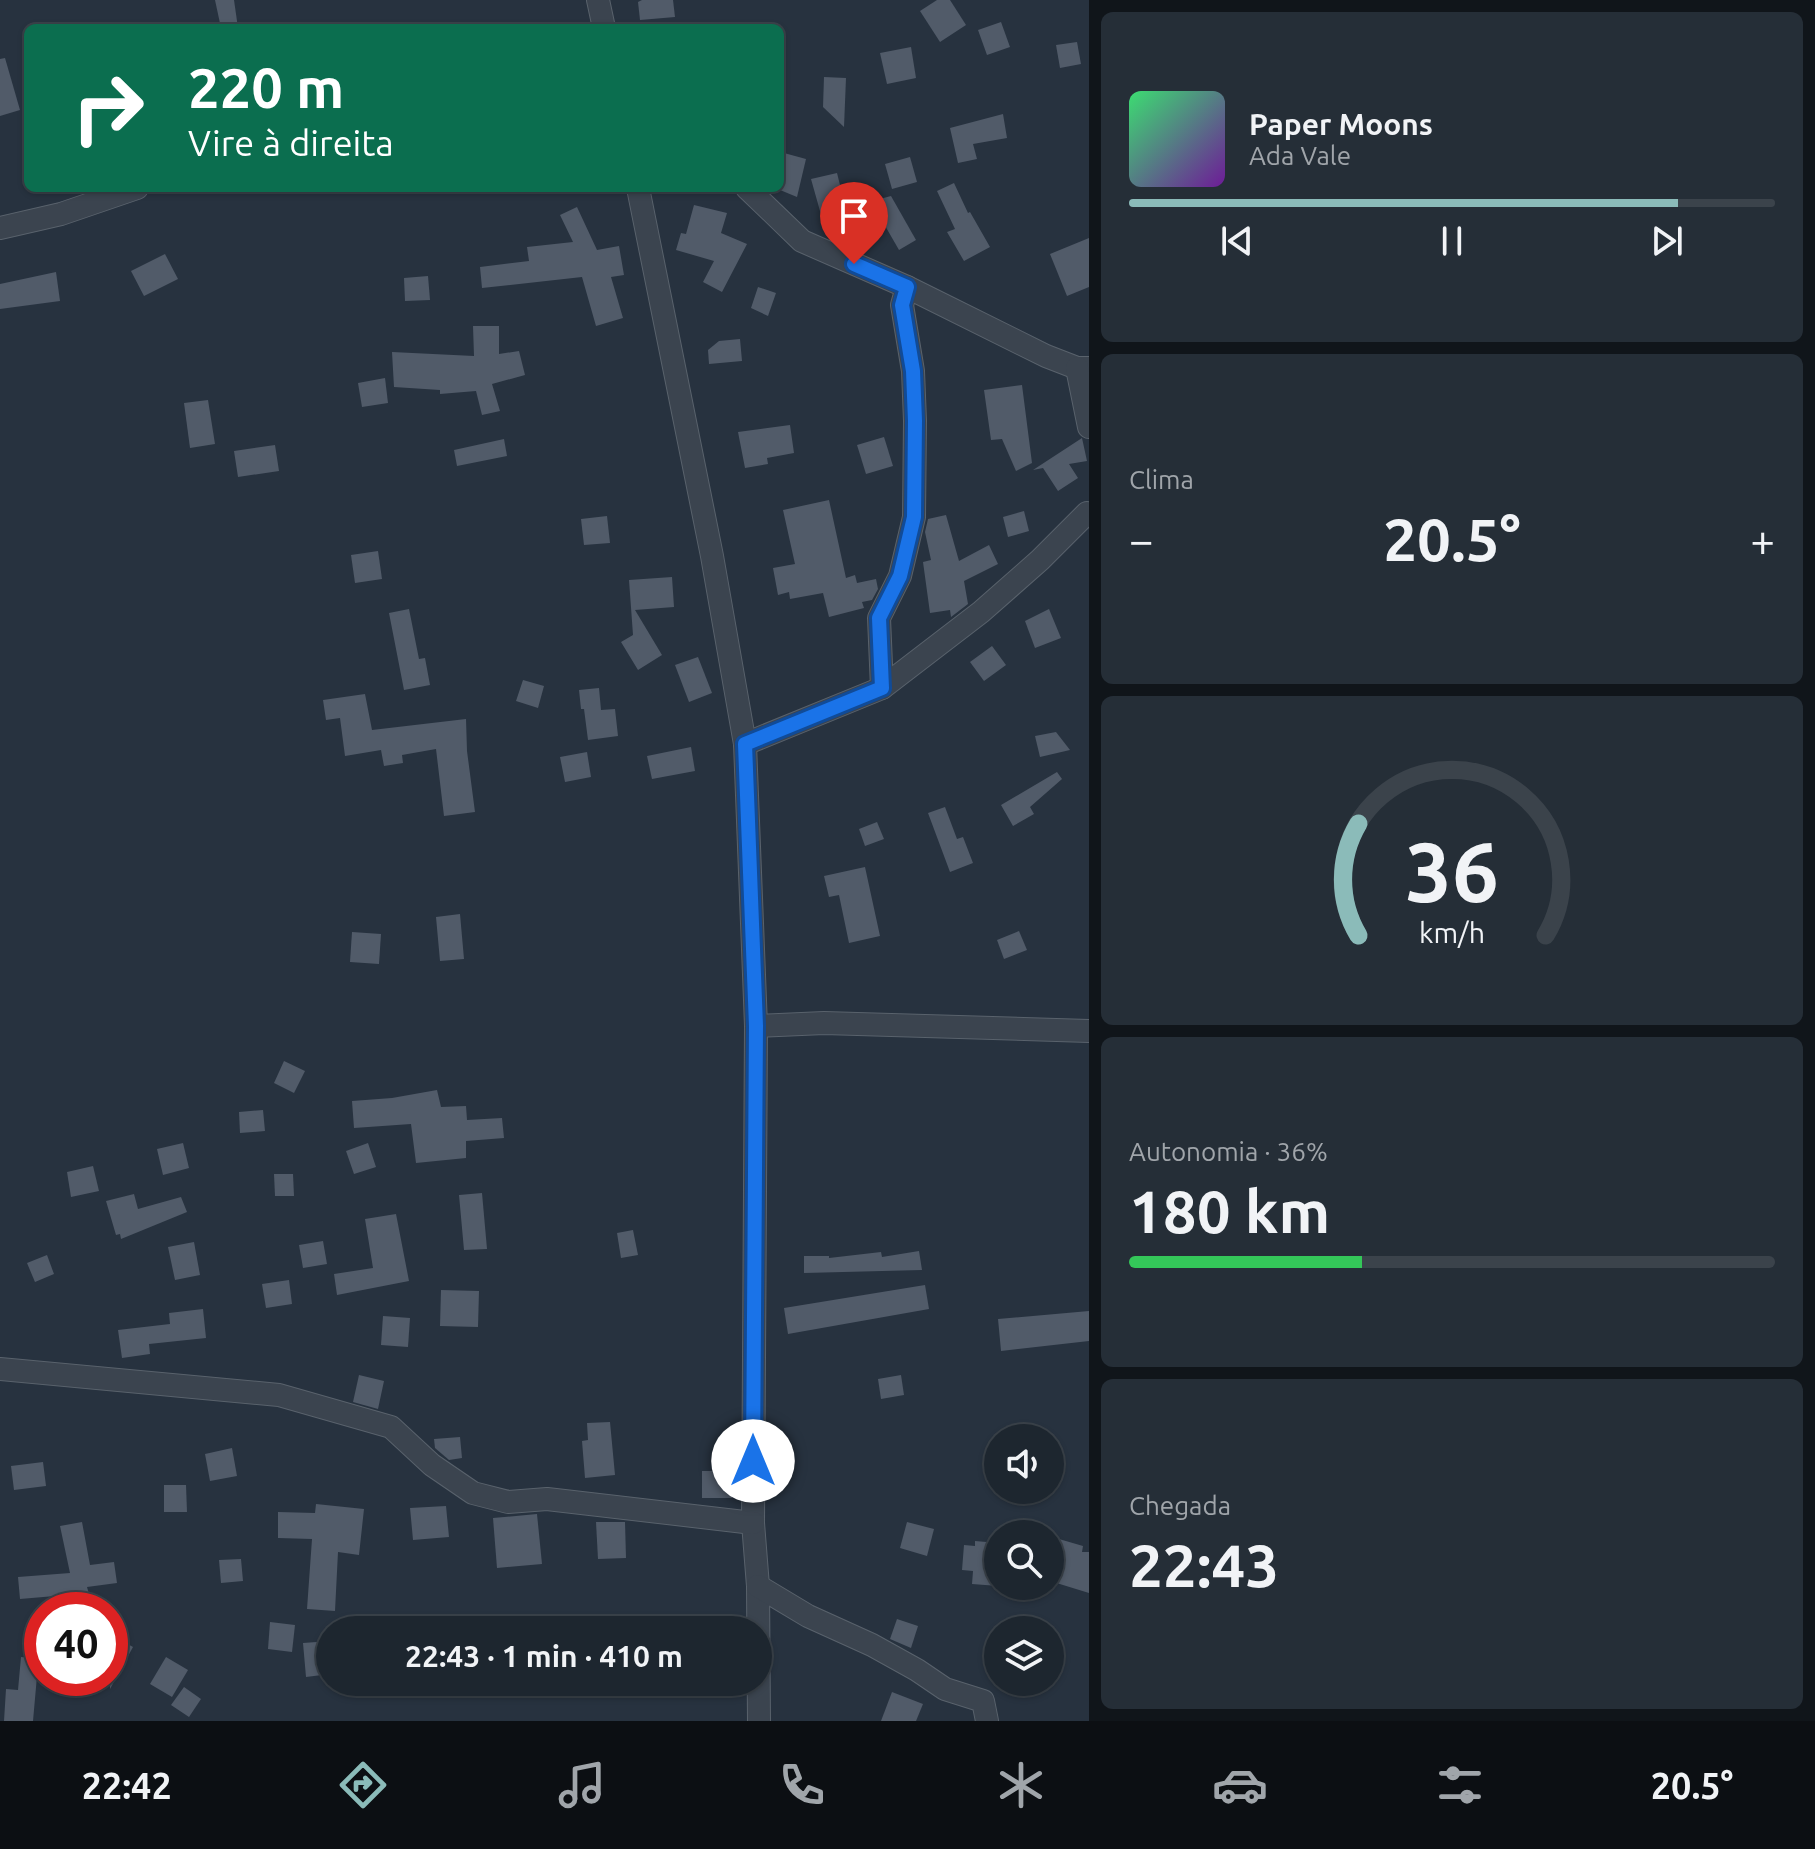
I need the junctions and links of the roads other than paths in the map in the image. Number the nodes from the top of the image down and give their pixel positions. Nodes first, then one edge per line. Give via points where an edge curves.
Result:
1 (598, 0) edge
2 (597, 24) edge
3 (125, 192) edge
4 (639, 192) edge
5 (751, 192) edge
6 (0, 228) edge
7 (907, 287) junction
8 (1083, 368) edge
9 (1089, 427) edge
10 (1088, 513) edge
11 (882, 688) junction
12 (745, 744) junction
13 (756, 1026) junction
14 (1089, 1031) edge
15 (0, 1369) edge
16 (753, 1523) junction
17 (758, 1586) junction
18 (759, 1721) edge
19 (987, 1721) edge

1 - 2 street
3 - 6 street
4 - 12 street
5 - 7 street via 802,241
7 - 8 street via 1046,356
7 - 11 street via 902,305 913,371 914,517 900,576 879,618
8 - 9 street
10 - 11 street via 981,612
11 - 12 street
12 - 13 street
13 - 14 street via 824,1023
13 - 16 street
15 - 16 street via 279,1395 391,1427 473,1493 508,1502 547,1499
16 - 17 street
17 - 18 street
17 - 19 street via 945,1689 983,1701

